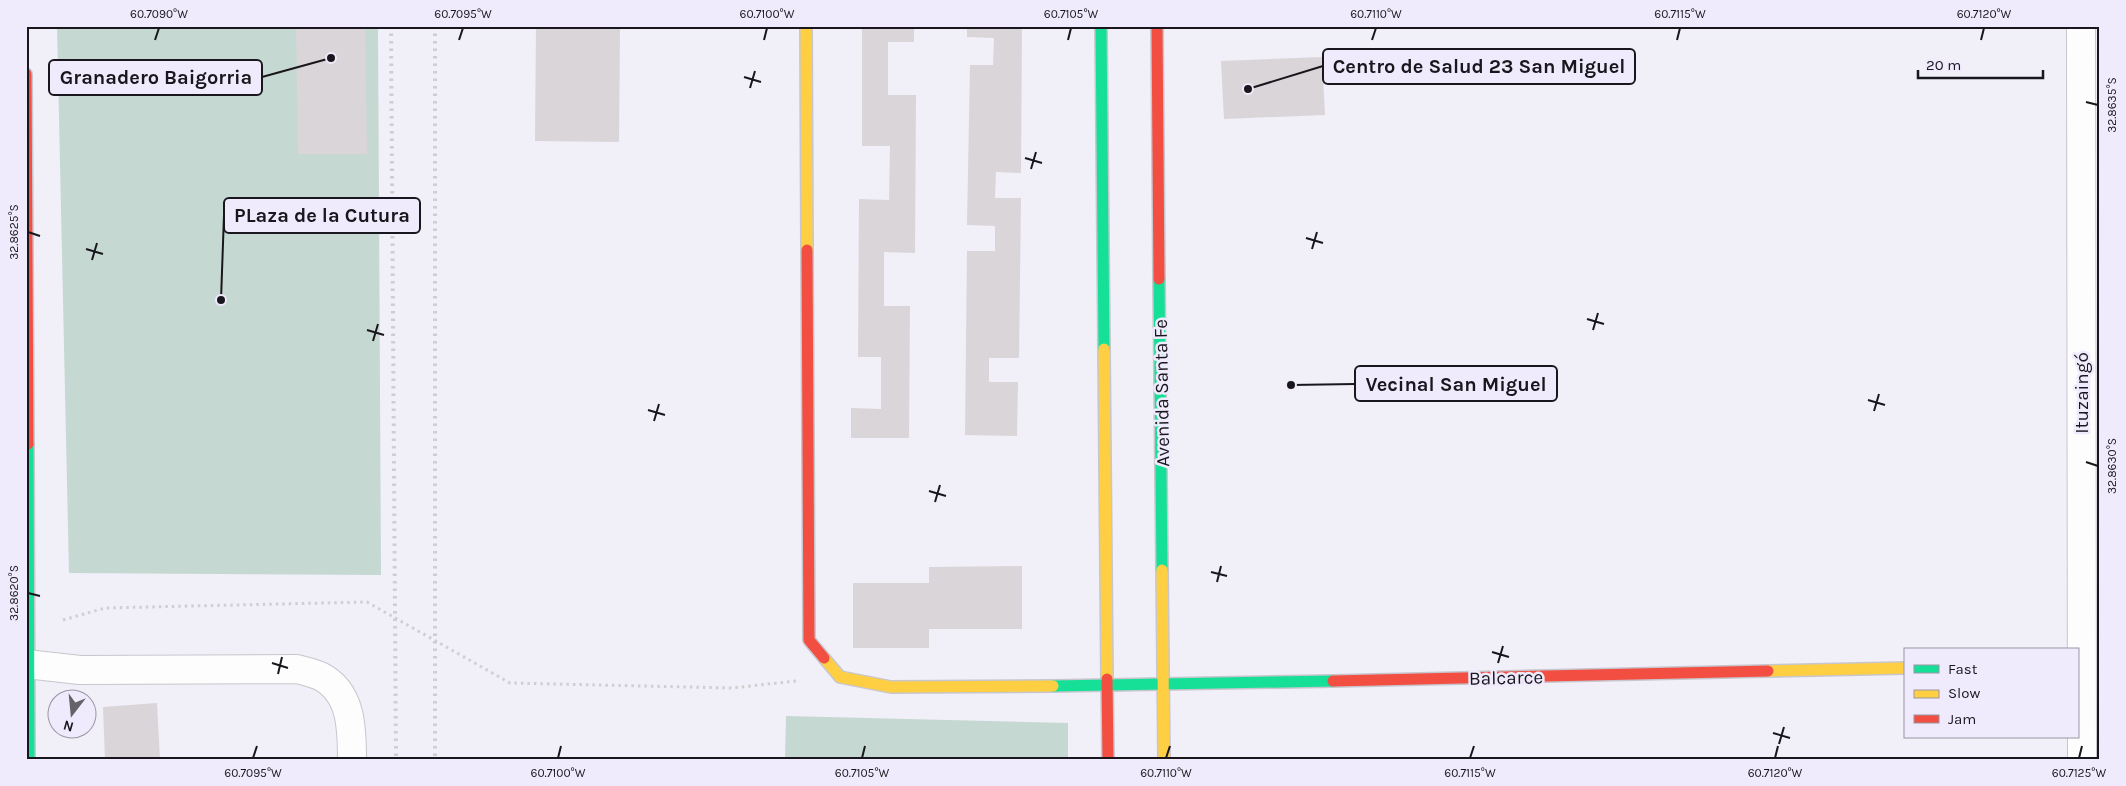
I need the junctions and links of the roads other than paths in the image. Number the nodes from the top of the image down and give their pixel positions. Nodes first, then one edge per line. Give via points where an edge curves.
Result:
1 (806, 26) edge
2 (1101, 26) edge
3 (1157, 26) edge
4 (2080, 26) edge
5 (26, 74) edge
6 (2086, 664) edge
7 (28, 665) edge
8 (1904, 668) edge
9 (1165, 685) junction
10 (1108, 686) junction
11 (29, 760) edge
12 (352, 760) edge
13 (1108, 760) edge
14 (1164, 760) edge
15 (2082, 760) edge

1 - 10 main road, Balcarce via 809,640 840,677 891,687
2 - 10 main road
3 - 9 main road, Avenida Santa Fe
4 - 6 street, Ituzaingó
5 - 7 main road
6 - 15 street, Ituzaingó
7 - 11 main road
7 - 12 street via 80,670 297,669 321,676 341,694 352,726
8 - 9 main road, Balcarce
9 - 10 main road, Balcarce
9 - 14 main road, Avenida Santa Fe
10 - 13 main road

